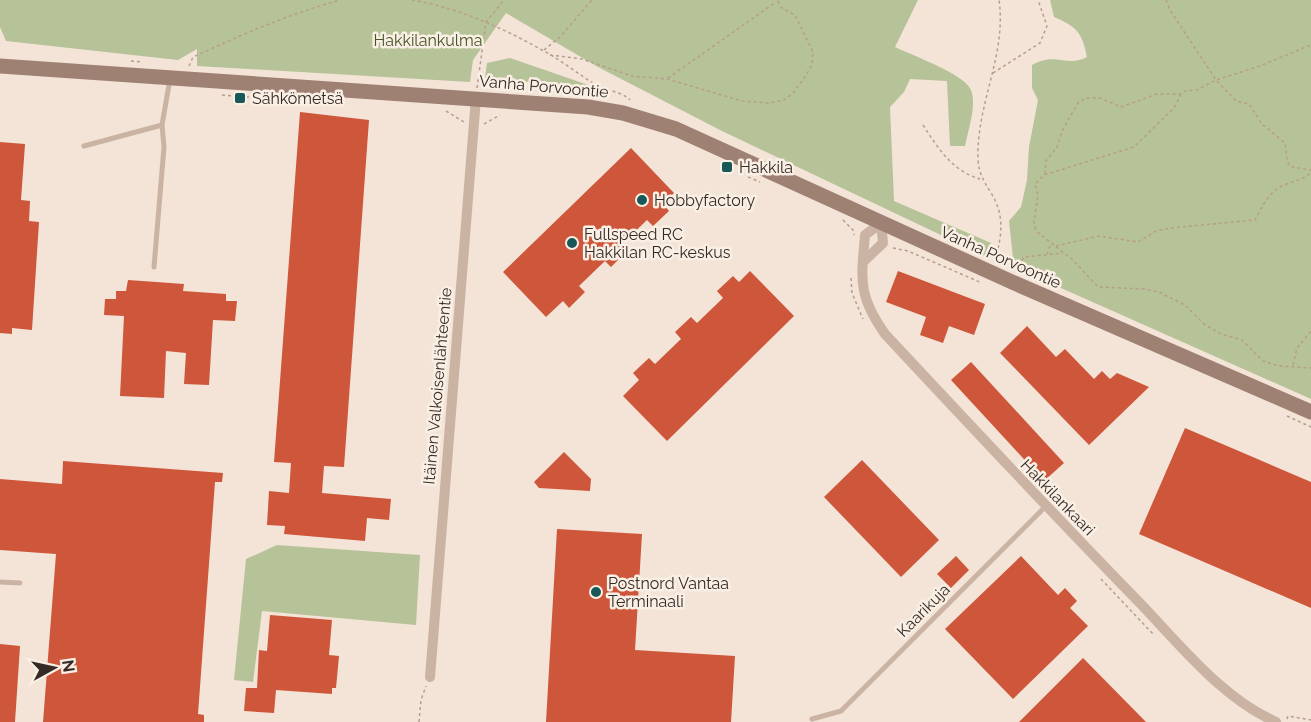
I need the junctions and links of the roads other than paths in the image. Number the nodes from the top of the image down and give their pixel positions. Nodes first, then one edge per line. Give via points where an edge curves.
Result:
1 (0, 66) edge
2 (170, 77) junction
3 (476, 98) junction
4 (162, 125) junction
5 (84, 146) dead end
6 (881, 224) junction
7 (864, 261) junction
8 (154, 267) dead end
9 (1311, 412) edge
10 (1046, 507) junction
11 (0, 582) edge
12 (20, 584) dead end
13 (430, 677) road end
14 (1280, 718) edge
15 (812, 719) dead end

1 - 2 main road, Vanha Porvoontie
2 - 3 main road, Vanha Porvoontie
2 - 4 lane
3 - 6 main road, Vanha Porvoontie via 623,112 676,129
3 - 13 street, Itäinen Valkoisenlähteentie
4 - 5 lane
4 - 8 lane via 164,147
6 - 7 street, Hakkilankaari via 865,235
6 - 7 street via 884,243
6 - 9 main road, Vanha Porvoontie
7 - 10 street, Hakkilankaari via 864,298 885,334
10 - 14 street, Hakkilankaari via 1206,671 1248,705
10 - 15 lane, Kaarikuja via 841,711
11 - 12 lane

